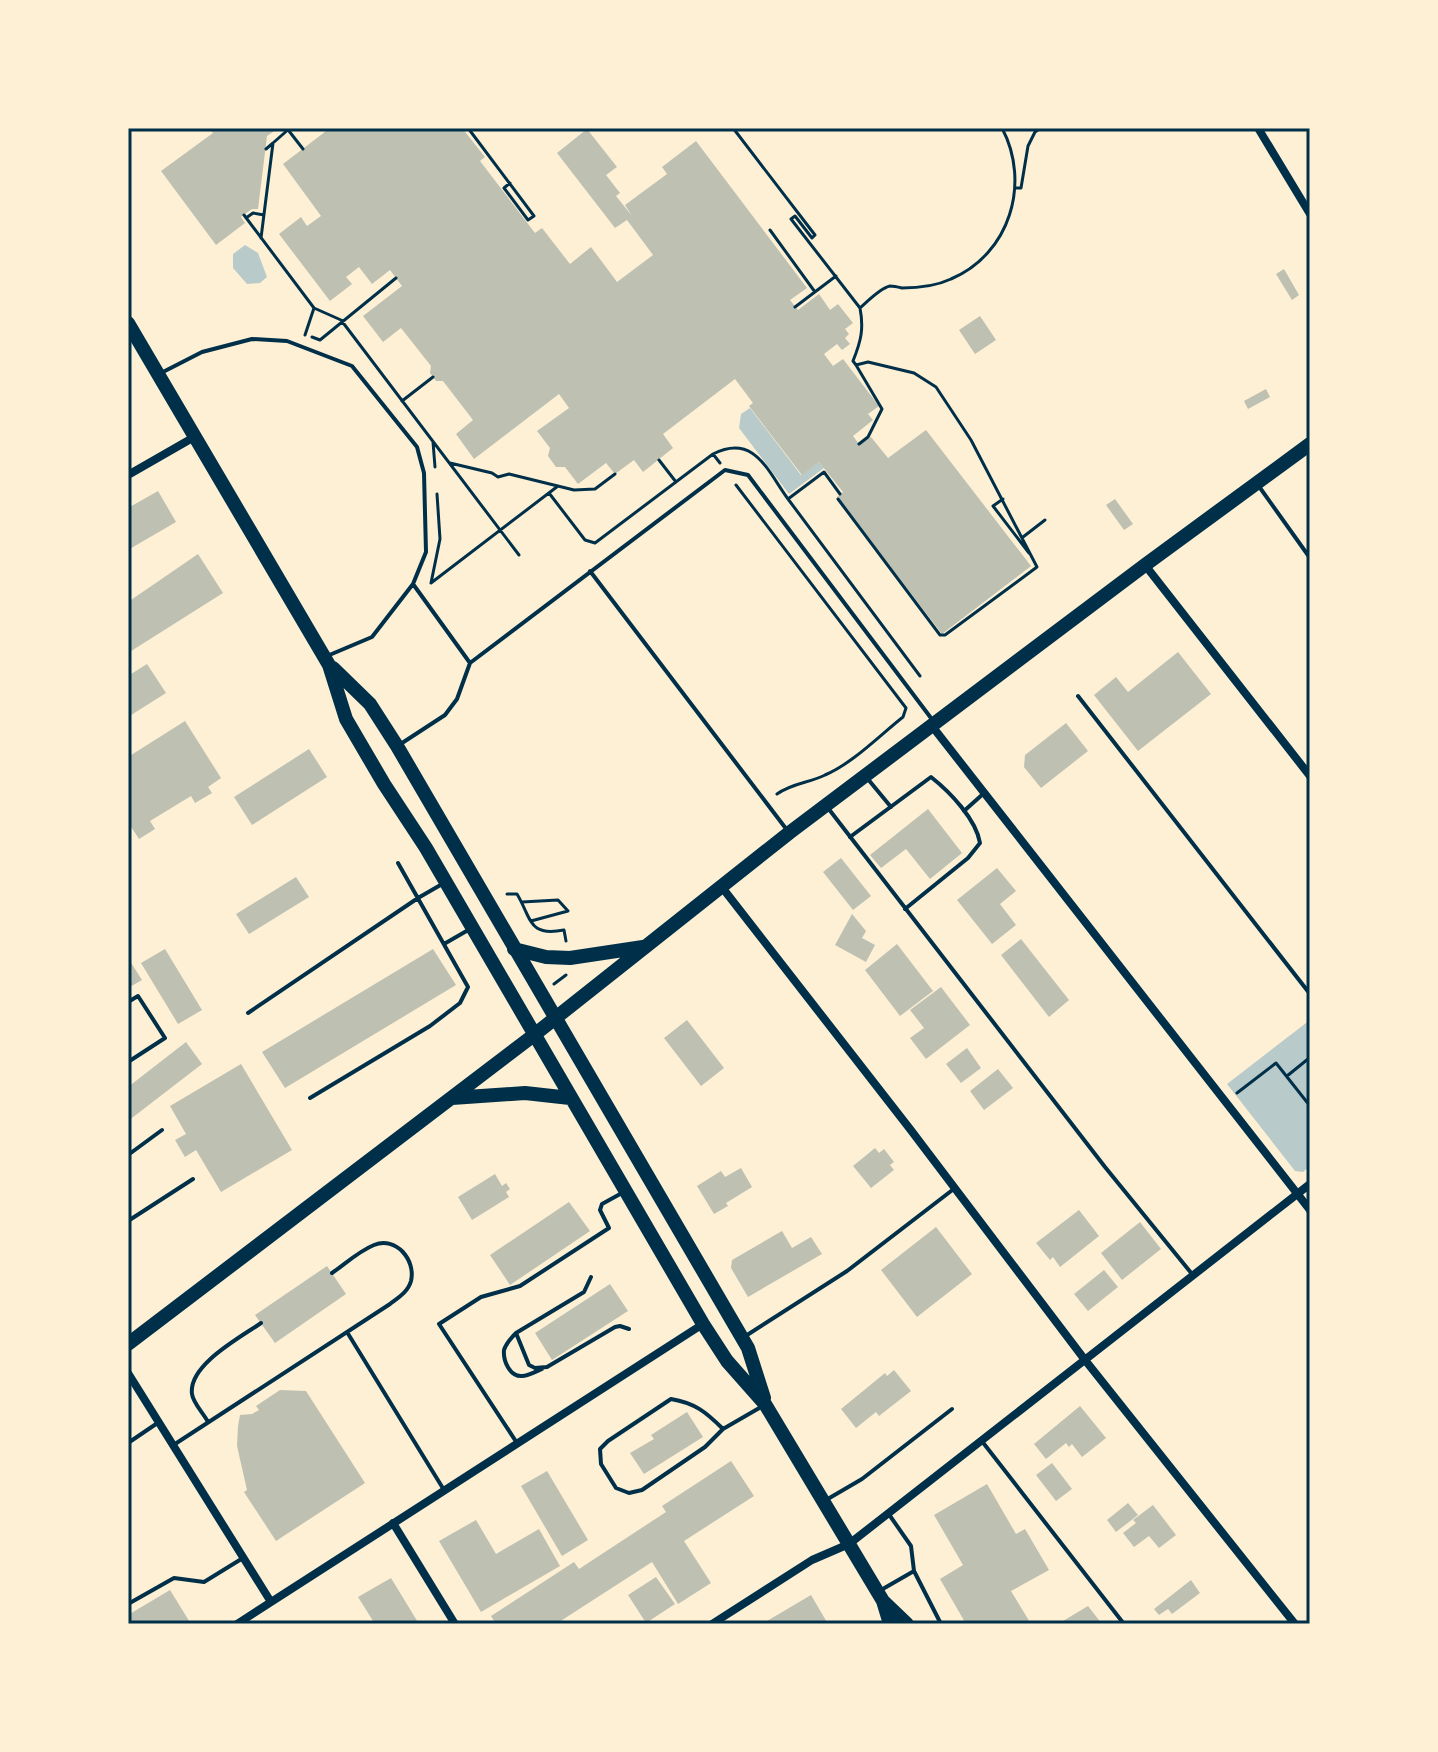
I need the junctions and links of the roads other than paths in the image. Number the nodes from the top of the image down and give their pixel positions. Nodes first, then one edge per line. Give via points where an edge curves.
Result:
1 (1259, 128) edge
2 (1310, 214) edge
3 (128, 323) edge
4 (159, 375) junction
5 (196, 436) junction
6 (1310, 444) edge
7 (128, 475) edge
8 (1256, 483) junction
9 (1310, 558) edge
10 (1145, 565) junction
11 (590, 571) junction
12 (413, 584) junction
13 (327, 661) junction
14 (470, 663) junction
15 (1078, 696) dead end
16 (934, 725) junction
17 (397, 746) junction
18 (865, 776) junction
19 (1310, 776) edge
20 (984, 793) junction
21 (826, 806) junction
22 (891, 807) junction
23 (964, 811) junction
24 (789, 833) junction
25 (850, 837) junction
26 (398, 863) dead end
27 (446, 882) junction
28 (721, 886) junction
29 (418, 898) junction
30 (905, 909) junction
31 (473, 928) junction
32 (444, 944) junction
33 (644, 947) junction
34 (514, 949) junction
35 (1310, 994) edge
36 (128, 1002) edge
37 (248, 1013) dead end
38 (554, 1019) junction
39 (534, 1035) junction
40 (128, 1062) edge
41 (310, 1098) dead end
42 (452, 1098) junction
43 (570, 1098) junction
44 (162, 1130) dead end
45 (128, 1155) edge
46 (193, 1179) dead end
47 (1310, 1184) edge
48 (955, 1188) junction
49 (625, 1191) junction
50 (1297, 1194) junction
51 (1310, 1210) edge
52 (128, 1221) edge
53 (332, 1273) dead end
54 (1193, 1276) junction
55 (591, 1277) dead end
56 (261, 1323) dead end
57 (703, 1324) junction
58 (629, 1329) dead end
59 (347, 1332) junction
60 (516, 1333) junction
61 (742, 1339) junction
62 (128, 1344) edge
63 (1085, 1360) junction
64 (547, 1367) junction
65 (128, 1373) edge
66 (765, 1404) junction
67 (952, 1409) dead end
68 (159, 1422) junction
69 (208, 1422) junction
70 (723, 1429) junction
71 (981, 1440) junction
72 (128, 1443) edge
73 (517, 1443) junction
74 (173, 1445) junction
75 (444, 1490) junction
76 (824, 1501) junction
77 (888, 1513) junction
78 (393, 1523) junction
79 (849, 1544) junction
80 (243, 1558) junction
81 (914, 1571) junction
82 (880, 1596) junction
83 (271, 1602) junction
84 (128, 1604) edge
85 (237, 1624) edge
86 (455, 1624) edge
87 (712, 1624) edge
88 (890, 1624) edge
89 (907, 1624) edge
90 (941, 1624) edge
91 (1124, 1624) edge
92 (1295, 1624) edge

1 - 2 street
3 - 4 main road
4 - 5 main road
4 - 12 lane via 202,352 252,339 287,341 352,366 417,447 424,473 426,552
5 - 7 street
5 - 13 main road
6 - 8 main road
8 - 9 lane
8 - 10 main road
10 - 16 main road
10 - 19 street
11 - 14 lane
11 - 16 lane via 725,470 748,475
11 - 24 lane
12 - 13 lane via 372,637
12 - 14 lane
13 - 17 main road via 370,704
13 - 27 main road via 346,719
14 - 17 lane via 445,715
15 - 35 lane
16 - 18 main road
16 - 20 street
17 - 34 main road
18 - 21 main road
18 - 22 lane
20 - 23 lane
20 - 50 street
21 - 24 main road
21 - 25 lane
22 - 23 lane via 931,777
22 - 25 lane
23 - 30 lane via 979,832 980,843
24 - 28 main road
25 - 30 lane
26 - 29 lane
27 - 29 lane
27 - 31 main road
28 - 33 main road
28 - 48 street
29 - 32 lane
29 - 37 lane
30 - 54 lane
31 - 32 lane
31 - 39 main road
32 - 41 lane via 468,987 460,1003
33 - 34 main road via 570,958
33 - 38 main road
34 - 38 main road
36 - 40 lane via 138,996 165,1038
38 - 39 main road
38 - 61 main road
39 - 42 main road
39 - 43 main road
42 - 43 main road via 525,1093
42 - 62 main road
43 - 49 main road
44 - 45 lane
46 - 52 lane
47 - 50 street
48 - 61 lane via 847,1271
48 - 63 street
49 - 57 main road
49 - 73 lane via 602,1204 609,1228 520,1286 481,1297 439,1324
50 - 51 street
50 - 54 street
53 - 59 lane via 375,1244 388,1243 408,1258 411,1269 404,1293
54 - 63 street
55 - 60 lane via 584,1292
56 - 69 lane via 207,1361 194,1379 192,1396
57 - 66 main road
57 - 73 street
58 - 64 lane via 615,1327
59 - 69 lane
59 - 75 lane
60 - 64 lane via 529,1365
60 - 64 lane via 504,1353 509,1369 523,1376
61 - 66 main road
63 - 71 street
63 - 92 street
65 - 68 street
66 - 70 lane
66 - 76 main road
67 - 76 lane via 862,1479
68 - 72 lane
68 - 74 street
69 - 74 lane
70 - 70 lane via 690,1402 671,1399 608,1441 600,1449 601,1464 616,1488 642,1490
71 - 77 street
71 - 91 lane
73 - 75 street
74 - 80 street
75 - 78 street
76 - 79 main road
77 - 79 street
77 - 81 lane via 911,1546
78 - 83 street
78 - 86 street
79 - 82 main road
79 - 87 street via 812,1560
80 - 83 street
80 - 84 lane via 204,1582 174,1578
81 - 82 lane
81 - 90 lane
82 - 88 main road
82 - 89 main road
83 - 85 street

